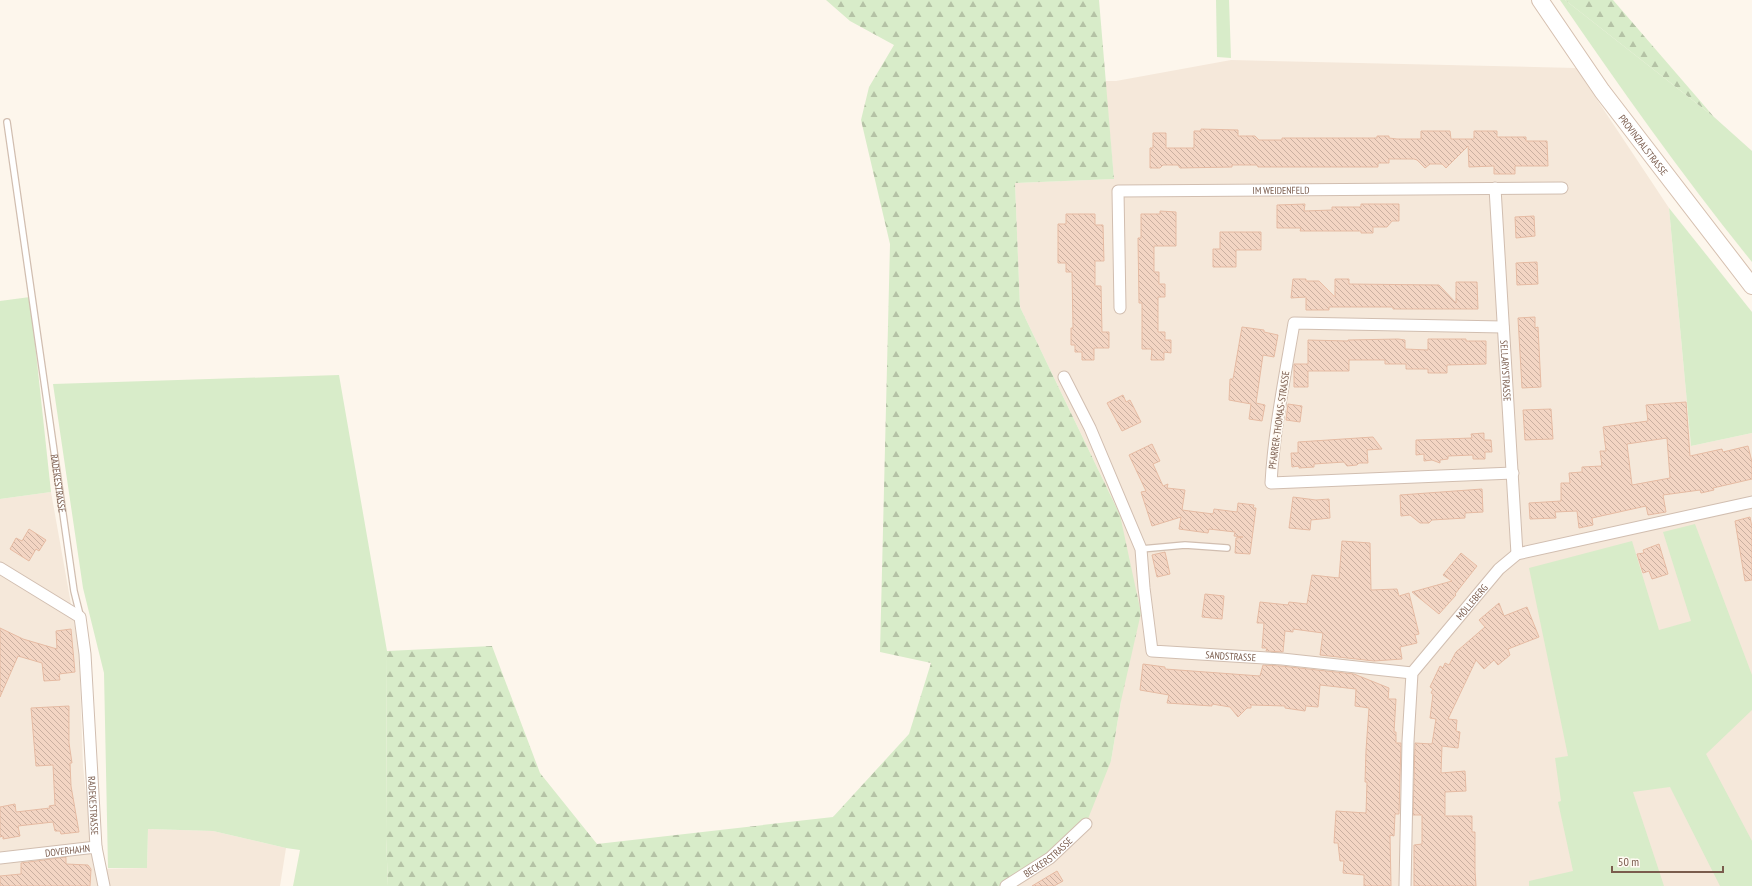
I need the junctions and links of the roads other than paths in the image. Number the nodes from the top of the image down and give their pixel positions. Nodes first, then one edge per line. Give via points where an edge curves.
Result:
1 (1540, 0) edge
2 (7, 122) dead end
3 (1495, 188) junction
4 (1562, 188) dead end
5 (1752, 286) edge
6 (1120, 308) dead end
7 (1503, 327) junction
8 (1064, 377) dead end
9 (1513, 472) junction
10 (1752, 502) edge
11 (1227, 548) dead end
12 (1141, 549) junction
13 (1517, 554) junction
14 (0, 568) edge
15 (80, 617) junction
16 (1412, 673) junction
17 (1086, 824) dead end
18 (96, 847) junction
19 (0, 858) edge
20 (104, 886) edge
21 (1006, 886) edge
22 (1405, 886) edge

1 - 5 main road, PROVINZIALSTRASSE via 1602,91
2 - 15 lane, RADEKESTRASSE via 74,591
3 - 4 street, IM WEIDENFELD
3 - 6 street, IM WEIDENFELD via 1118,191
3 - 7 street, SELLARYSTRASSE
7 - 9 street, SELLARYSTRASSE
7 - 9 street, PFARRER-THOMAS-STRASSE via 1294,323 1271,483
8 - 12 street, SANDSTRASSE via 1090,428
9 - 13 street, SELLARYSTRASSE
10 - 13 street, MÖLLEBERG
11 - 12 lane via 1185,545
12 - 16 street, SANDSTRASSE via 1152,651 1282,659
13 - 16 street, MÖLLEBERG via 1499,569
14 - 15 street
15 - 18 street, RADEKESTRASSE via 85,654
16 - 22 street
17 - 21 street, BECKERSTRASSE via 1050,858
18 - 19 street, DOVERHAHN
18 - 20 street, DOVERHAHN

